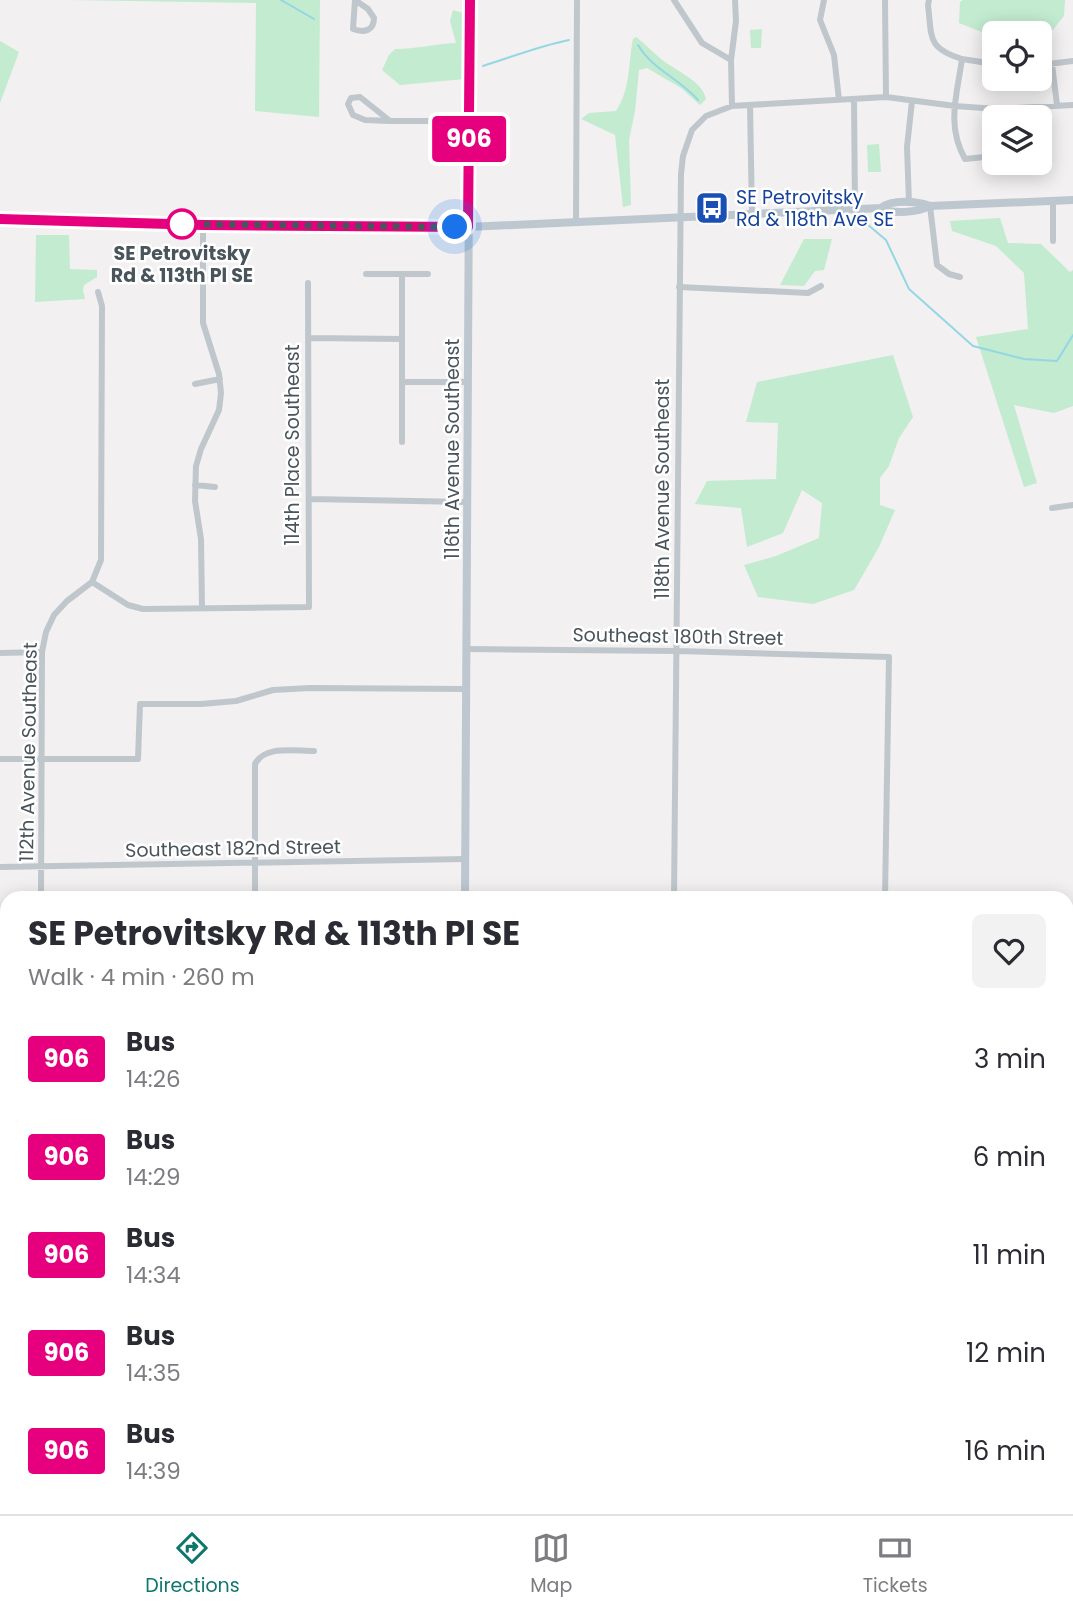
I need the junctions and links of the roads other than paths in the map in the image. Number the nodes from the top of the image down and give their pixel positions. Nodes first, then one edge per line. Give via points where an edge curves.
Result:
1 (355, 0) edge
2 (470, 0) edge
3 (577, 0) edge
4 (674, 0) edge
5 (735, 0) edge
6 (824, 0) edge
7 (885, 0) edge
8 (929, 0) edge
9 (962, 59) junction
10 (731, 60) junction
11 (1073, 61) edge
12 (982, 62) edge
13 (1052, 64) joint
14 (886, 97) junction
15 (854, 99) junction
16 (839, 100) junction
17 (912, 101) junction
18 (750, 105) junction
19 (1057, 105) junction
20 (1073, 105) edge
21 (732, 106) junction
22 (1052, 106) edge
23 (955, 107) junction
24 (982, 108) edge
25 (390, 121) junction
26 (469, 121) junction
27 (982, 157) edge
28 (1073, 200) edge
29 (1053, 201) junction
30 (909, 203) junction
31 (930, 206) junction
32 (881, 208) junction
33 (855, 209) junction
34 (752, 215) junction
35 (0, 219) edge
36 (680, 219) junction
37 (576, 223) junction
38 (203, 225) junction
39 (468, 227) junction
40 (1053, 241) dead end
41 (366, 274) dead end
42 (402, 274) junction
43 (428, 274) dead end
44 (960, 277) dead end
45 (308, 283) dead end
46 (821, 286) dead end
47 (679, 287) junction
48 (97, 292) dead end
49 (308, 338) junction
50 (402, 339) junction
51 (219, 380) junction
52 (402, 382) junction
53 (467, 382) junction
54 (195, 384) dead end
55 (402, 442) dead end
56 (195, 485) junction
57 (215, 486) dead end
58 (309, 499) junction
59 (467, 502) junction
60 (1073, 505) edge
61 (1052, 508) dead end
62 (92, 582) junction
63 (202, 607) junction
64 (467, 649) junction
65 (677, 651) junction
66 (42, 652) junction
67 (0, 653) edge
68 (466, 689) junction
69 (313, 751) dead end
70 (42, 758) junction
71 (0, 759) edge
72 (466, 859) junction
73 (254, 864) junction
74 (0, 867) edge
75 (41, 868) junction
76 (41, 891) edge
77 (255, 891) edge
78 (466, 891) edge
79 (674, 891) edge
80 (885, 891) edge

1 - 1 street via 374,18 369,30 354,29
2 - 26 main road, 116th Avenue Southeast
3 - 37 street
4 - 10 street via 702,43
5 - 10 street
6 - 16 street via 820,20 834,55
7 - 14 street
8 - 9 street via 932,41
9 - 12 street
9 - 23 street
10 - 21 street
11 - 13 street
13 - 19 street
14 - 15 street
14 - 17 street
15 - 16 street
15 - 33 street
16 - 18 street
17 - 23 street
17 - 30 street via 907,147
18 - 21 street
18 - 34 street
19 - 20 street
19 - 22 street
21 - 36 street, 118th Avenue Southeast via 706,116 692,130 681,174
23 - 24 street
23 - 27 street via 953,126 965,159
25 - 25 street via 360,97 351,98 348,104 353,116
25 - 26 street
26 - 39 main road, 116th Avenue Southeast
28 - 29 main road
29 - 31 main road
29 - 40 street
30 - 31 main road
30 - 32 main road
31 - 32 main road via 887,212
31 - 44 street via 937,265
32 - 33 main road
33 - 34 main road
34 - 36 main road
35 - 38 main road
36 - 37 main road
36 - 47 street, 118th Avenue Southeast
37 - 39 main road
38 - 39 main road
38 - 51 street via 203,323
39 - 53 main road, 116th Avenue Southeast
41 - 42 street
42 - 43 street
42 - 50 street
45 - 49 street, 114th Place Southeast
46 - 47 street via 808,293
47 - 65 street, 118th Avenue Southeast
48 - 62 street via 102,306 101,559
49 - 50 street
49 - 58 street, 114th Place Southeast
50 - 52 street
51 - 54 street
51 - 56 street via 219,410 201,449
52 - 53 street
52 - 55 street
53 - 59 main road, 116th Avenue Southeast
56 - 57 street
56 - 63 street
58 - 59 street
58 - 63 street, 114th Place Southeast via 309,607
59 - 64 main road, 116th Avenue Southeast
60 - 61 street
62 - 63 street via 128,606
62 - 66 street, 112th Avenue Southeast via 54,615
64 - 65 street, Southeast 180th Street
64 - 68 main road, 116th Avenue Southeast
65 - 79 street, 118th Avenue Southeast
65 - 80 street, Southeast 180th Street via 889,657
66 - 67 street
66 - 70 street, 112th Avenue Southeast
68 - 70 street via 310,688 273,690 236,701 140,704 138,759
68 - 72 main road, 116th Avenue Southeast
69 - 73 street via 268,751 257,759
70 - 71 street
70 - 75 street, 112th Avenue Southeast
72 - 73 street, Southeast 182nd Street
72 - 78 main road, 116th Avenue Southeast
73 - 75 street, Southeast 182nd Street
73 - 77 street
74 - 75 street, Southeast 182nd Street
75 - 76 street, 112th Avenue Southeast

